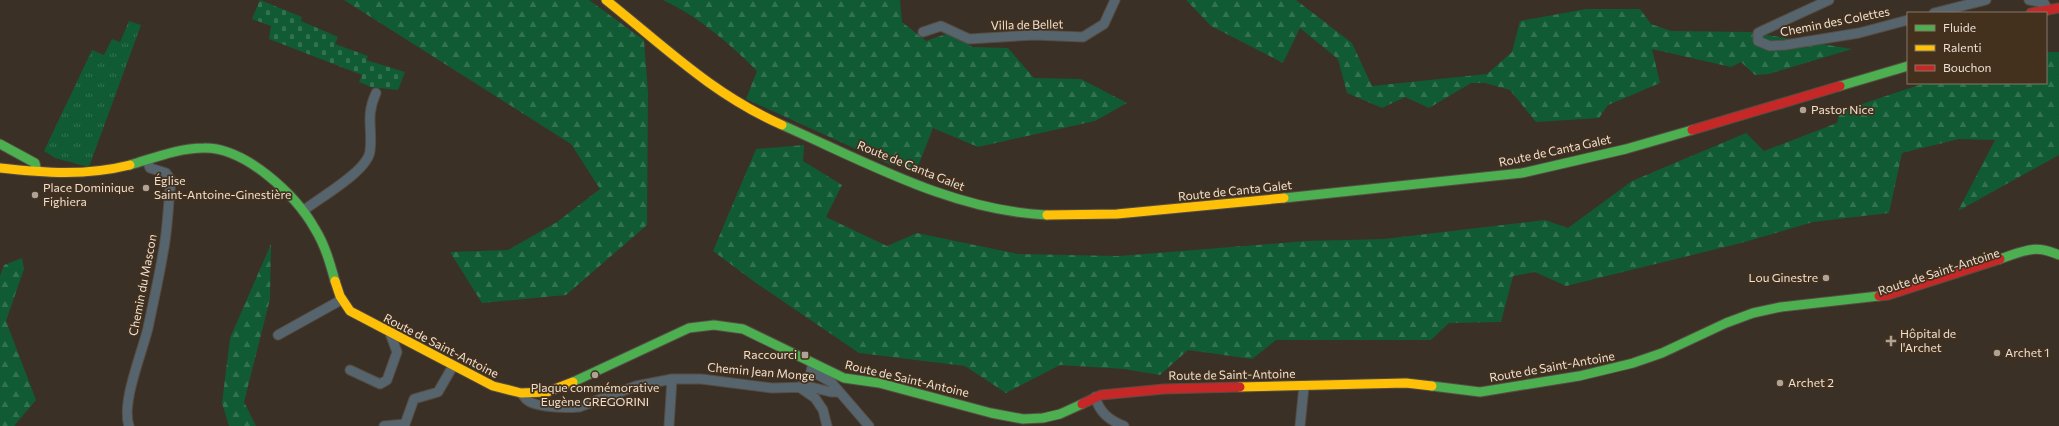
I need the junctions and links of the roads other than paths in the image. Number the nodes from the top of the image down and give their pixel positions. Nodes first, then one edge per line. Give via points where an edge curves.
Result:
1 (606, 0) edge
2 (1115, 0) edge
3 (1829, 0) edge
4 (1986, 0) edge
5 (2029, 0) edge
6 (2059, 8) edge
7 (2048, 10) junction
8 (1938, 12) edge
9 (2037, 12) edge
10 (1907, 20) edge
11 (923, 32) dead end
12 (1907, 66) edge
13 (376, 94) dead end
14 (1, 144) edge
15 (148, 160) junction
16 (6, 161) edge
17 (24, 170) junction
18 (38, 172) junction
19 (303, 211) junction
20 (2059, 254) edge
21 (2059, 262) edge
22 (341, 300) junction
23 (1862, 303) junction
24 (390, 334) junction
25 (278, 335) dead end
26 (813, 363) junction
27 (453, 366) junction
28 (350, 370) dead end
29 (672, 379) junction
30 (795, 386) junction
31 (1304, 386) junction
32 (839, 392) junction
33 (521, 393) junction
34 (1095, 397) junction
35 (826, 425) edge
36 (129, 426) edge
37 (384, 426) edge
38 (669, 426) edge
39 (869, 426) edge
40 (1124, 426) edge
41 (1300, 426) edge

1 - 12 street, Route de Canta Galet via 710,85 741,105 932,190 974,204 1013,212 1040,214 1117,214 1522,173 1626,149
2 - 11 street, Villa de Bellet via 1104,24 1083,37 1034,35 969,40 941,26
3 - 10 street, Chemin des Colettes via 1758,33 1758,41 1770,46 1785,46 1859,33
4 - 8 street
5 - 7 street via 2044,3
6 - 7 street
7 - 9 street
13 - 19 street via 369,113 370,150 364,165
14 - 16 street
15 - 18 street, Route de Saint-Antoine via 91,172
15 - 19 street, Route de Saint-Antoine via 198,148 228,152 256,167
15 - 36 street, Chemin du Mascon via 150,168 166,173 171,180 164,251 130,396 126,418
16 - 17 street, Route de Saint-Antoine
16 - 17 street via 22,160
16 - 18 street via 35,163
17 - 18 street, Route de Saint-Antoine
19 - 22 street, Route de Saint-Antoine via 321,239
20 - 23 street, Route de Saint-Antoine via 2045,249 2025,250
21 - 23 street, Route de Saint-Antoine via 2038,255 2024,257 1875,306
22 - 24 street, Route de Saint-Antoine via 350,311
22 - 25 street
23 - 31 street, Route de Saint-Antoine via 1838,299 1753,313 1648,359 1588,375 1480,392 1406,383
24 - 27 street, Route de Saint-Antoine
24 - 28 street via 397,352 387,380 380,384
26 - 32 street via 811,371 831,382
26 - 33 street, Route de Saint-Antoine via 743,329 701,325 689,328 561,388 547,392
26 - 34 street, Route de Saint-Antoine via 844,378 879,383 1014,418 1043,418 1064,412
27 - 33 street, Route de Saint-Antoine via 493,386
27 - 37 street via 438,392 414,398 405,424
29 - 30 street, Chemin Jean Monge via 701,379 772,388
29 - 33 street, Chemin Jean Monge via 636,386 570,408 545,406 528,401
29 - 38 street
30 - 32 street, Chemin Jean Monge
30 - 35 street via 815,398 824,410
31 - 34 street, Route de Saint-Antoine via 1164,389 1109,393
31 - 41 street
32 - 39 street
34 - 40 street via 1105,416

